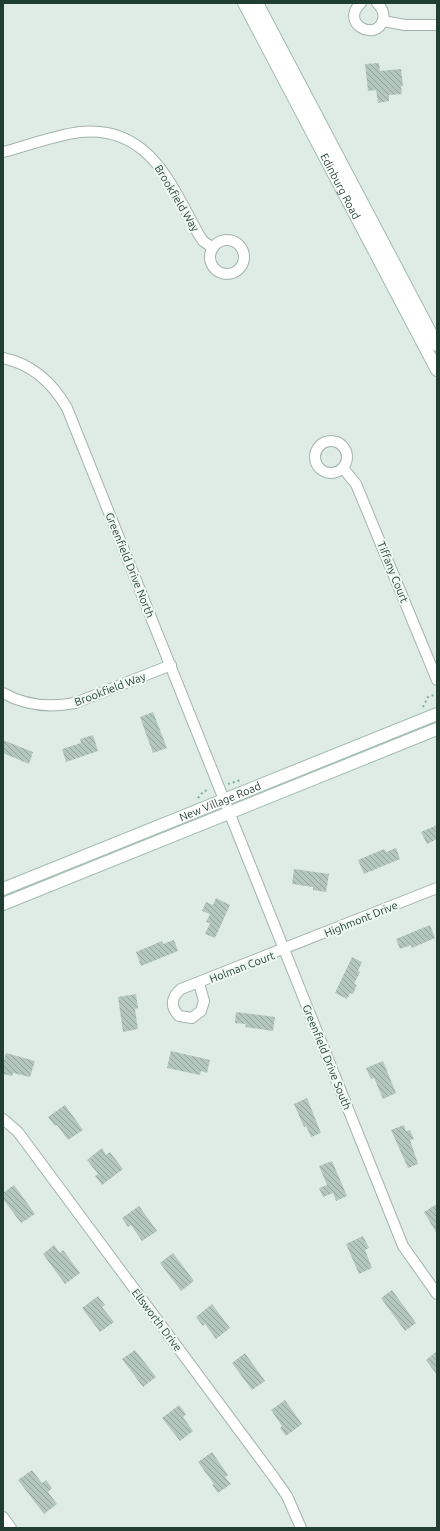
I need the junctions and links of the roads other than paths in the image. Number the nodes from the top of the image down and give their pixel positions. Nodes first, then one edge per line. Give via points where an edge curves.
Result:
1 (244, 3) edge
2 (257, 3) edge
3 (362, 3) edge
4 (377, 3) edge
5 (383, 21) junction
6 (437, 25) edge
7 (3, 152) edge
8 (213, 248) dead end
9 (437, 344) edge
10 (3, 358) edge
11 (437, 370) edge
12 (343, 468) dead end
13 (171, 665) junction
14 (437, 680) edge
15 (3, 693) edge
16 (437, 714) edge
17 (437, 730) edge
18 (225, 800) junction
19 (230, 813) junction
20 (437, 888) edge
21 (3, 889) edge
22 (3, 904) edge
23 (284, 950) junction
24 (199, 983) dead end
25 (3, 1119) edge
26 (437, 1294) edge
27 (3, 1517) edge
28 (11, 1528) edge
29 (301, 1528) edge

1 - 11 main road, Edinburg Road
2 - 9 main road, Edinburg Road
3 - 5 street via 354,15 358,26 370,30 377,28
4 - 5 street via 383,12
5 - 6 street via 405,25
7 - 8 street, Brookfield Way via 78,132 108,133 124,138 150,155 160,166 199,235
10 - 13 street, Greenfield Drive North via 39,373 59,394 67,408
12 - 14 street, Tiffany Court via 356,484
13 - 15 street, Brookfield Way via 75,703 59,706 28,704
13 - 18 street, Greenfield Drive North
16 - 18 main road, New Village Road
17 - 19 main road, New Village Road
18 - 19 street, Greenfield Drive North
18 - 21 main road, New Village Road
19 - 22 main road, New Village Road
19 - 23 street, Greenfield Drive South
20 - 23 street, Highmont Drive
23 - 24 street, Holman Court
23 - 26 street, Greenfield Drive South via 403,1246
25 - 29 street, Ellsworth Drive via 18,1132 273,1476 287,1496
27 - 28 street

